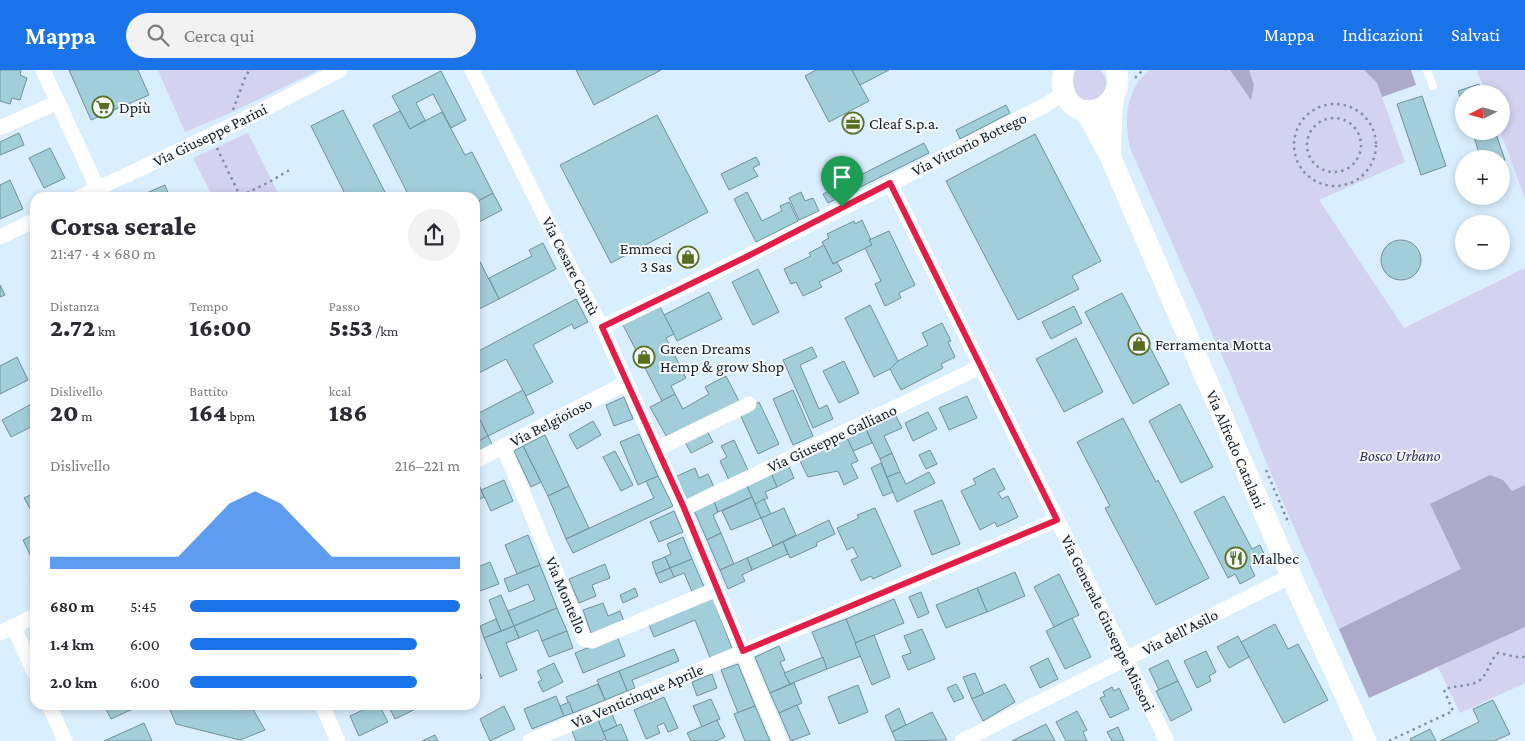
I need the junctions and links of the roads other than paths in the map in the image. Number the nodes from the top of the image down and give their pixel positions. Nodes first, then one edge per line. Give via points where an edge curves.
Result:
1 (43, 70) edge
2 (340, 70) edge
3 (472, 70) edge
4 (1427, 70) edge
5 (1121, 73) edge
6 (1063, 80) edge
7 (1434, 86) dead end
8 (1114, 95) junction
9 (58, 102) junction
10 (1086, 111) junction
11 (0, 128) edge
12 (1110, 156) junction
13 (890, 183) junction
14 (99, 192) edge
15 (101, 192) edge
16 (30, 222) edge
17 (0, 237) edge
18 (602, 327) junction
19 (980, 367) junction
20 (626, 383) junction
21 (749, 404) dead end
22 (503, 446) junction
23 (658, 449) junction
24 (480, 458) edge
25 (684, 508) junction
26 (1057, 520) junction
27 (1291, 576) junction
28 (717, 589) junction
29 (30, 618) edge
30 (7, 630) edge
31 (743, 651) junction
32 (1126, 660) junction
33 (30, 666) edge
34 (51, 710) edge
35 (324, 710) edge
36 (65, 741) edge
37 (338, 741) edge
38 (530, 741) edge
39 (780, 741) edge
40 (962, 741) edge
41 (1167, 741) edge
42 (1366, 741) edge

1 - 9 street
2 - 15 street, Via Giuseppe Parini
3 - 18 street, Via Cesare Cantù
4 - 7 lane
5 - 8 street, Via Alfredo Catalani
6 - 10 street via 1072,104
6 - 13 street, Via Vittorio Bottego via 1058,97 1044,106
8 - 10 street via 1103,107
8 - 12 street, Via Alfredo Catalani
9 - 11 street
9 - 14 street
10 - 12 street, Via Alfredo Catalani
12 - 27 street, Via Alfredo Catalani
13 - 18 street, Via Vittorio Bottego
13 - 19 street, Via Generale Giuseppe Missori
16 - 17 street
18 - 20 street, Via Cesare Cantù
19 - 25 street, Via Giuseppe Galliano
19 - 26 street, Via Generale Giuseppe Missori
20 - 22 street, Via Belgioioso
20 - 23 street, Via Cesare Cantù
21 - 23 street
22 - 24 street, Via Belgioioso
22 - 28 street, Via Montello via 584,639 592,641
23 - 25 street, Via Cesare Cantù
25 - 28 street, Via Cesare Cantù
26 - 31 street, Via Venticinque Aprile
26 - 32 street, Via Generale Giuseppe Missori
27 - 32 street, Via dell'Asilo
27 - 42 street, Via Alfredo Catalani
28 - 31 street, Via Cesare Cantù
29 - 30 street
30 - 33 street
31 - 38 street, Via Venticinque Aprile
31 - 39 street, Via Cesare Cantù
32 - 40 street, Via dell'Asilo
32 - 41 street, Via Generale Giuseppe Missori
34 - 36 street
35 - 37 street

